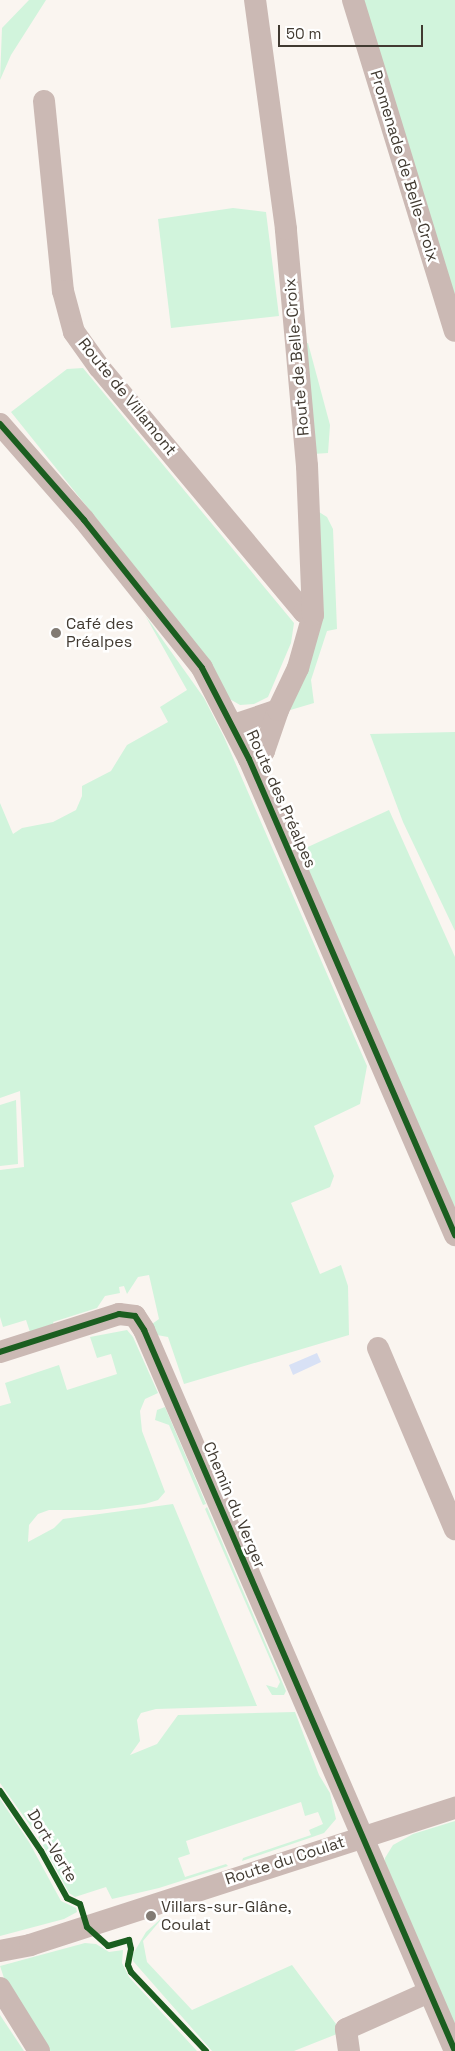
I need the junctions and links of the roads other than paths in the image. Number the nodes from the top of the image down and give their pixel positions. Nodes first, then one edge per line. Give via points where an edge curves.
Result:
1 (255, 0) edge
2 (353, 0) edge
3 (44, 101) dead end
4 (455, 331) edge
5 (0, 424) edge
6 (313, 615) junction
7 (276, 715) junction
8 (234, 725) junction
9 (249, 758) junction
10 (455, 1235) edge
11 (378, 1348) dead end
12 (0, 1352) edge
13 (455, 1529) edge
14 (455, 1808) edge
15 (361, 1836) junction
16 (0, 1951) edge
17 (0, 1988) edge
18 (428, 1993) junction
19 (453, 2041) edge
20 (39, 2051) edge
21 (349, 2051) edge

1 - 6 street, Route de Belle-Croix via 286,229 307,466
2 - 4 street, Promenade de Belle-Croix
3 - 6 street, Route de Villamont via 63,291 74,332 99,367 304,612
5 - 8 street, Route des Préalpes via 175,632 202,668
6 - 7 street, Route de Belle-Croix via 298,668
7 - 8 street
7 - 9 street, Route de Belle-Croix via 264,751
8 - 9 street, Route des Préalpes
9 - 10 street, Route des Préalpes
11 - 13 street
12 - 15 street, Chemin du Verger via 119,1314 135,1316
14 - 15 street, Route du Coulat
15 - 16 street, Route du Coulat via 30,1945
15 - 18 street
17 - 20 street
18 - 19 street
18 - 21 street via 346,2029

